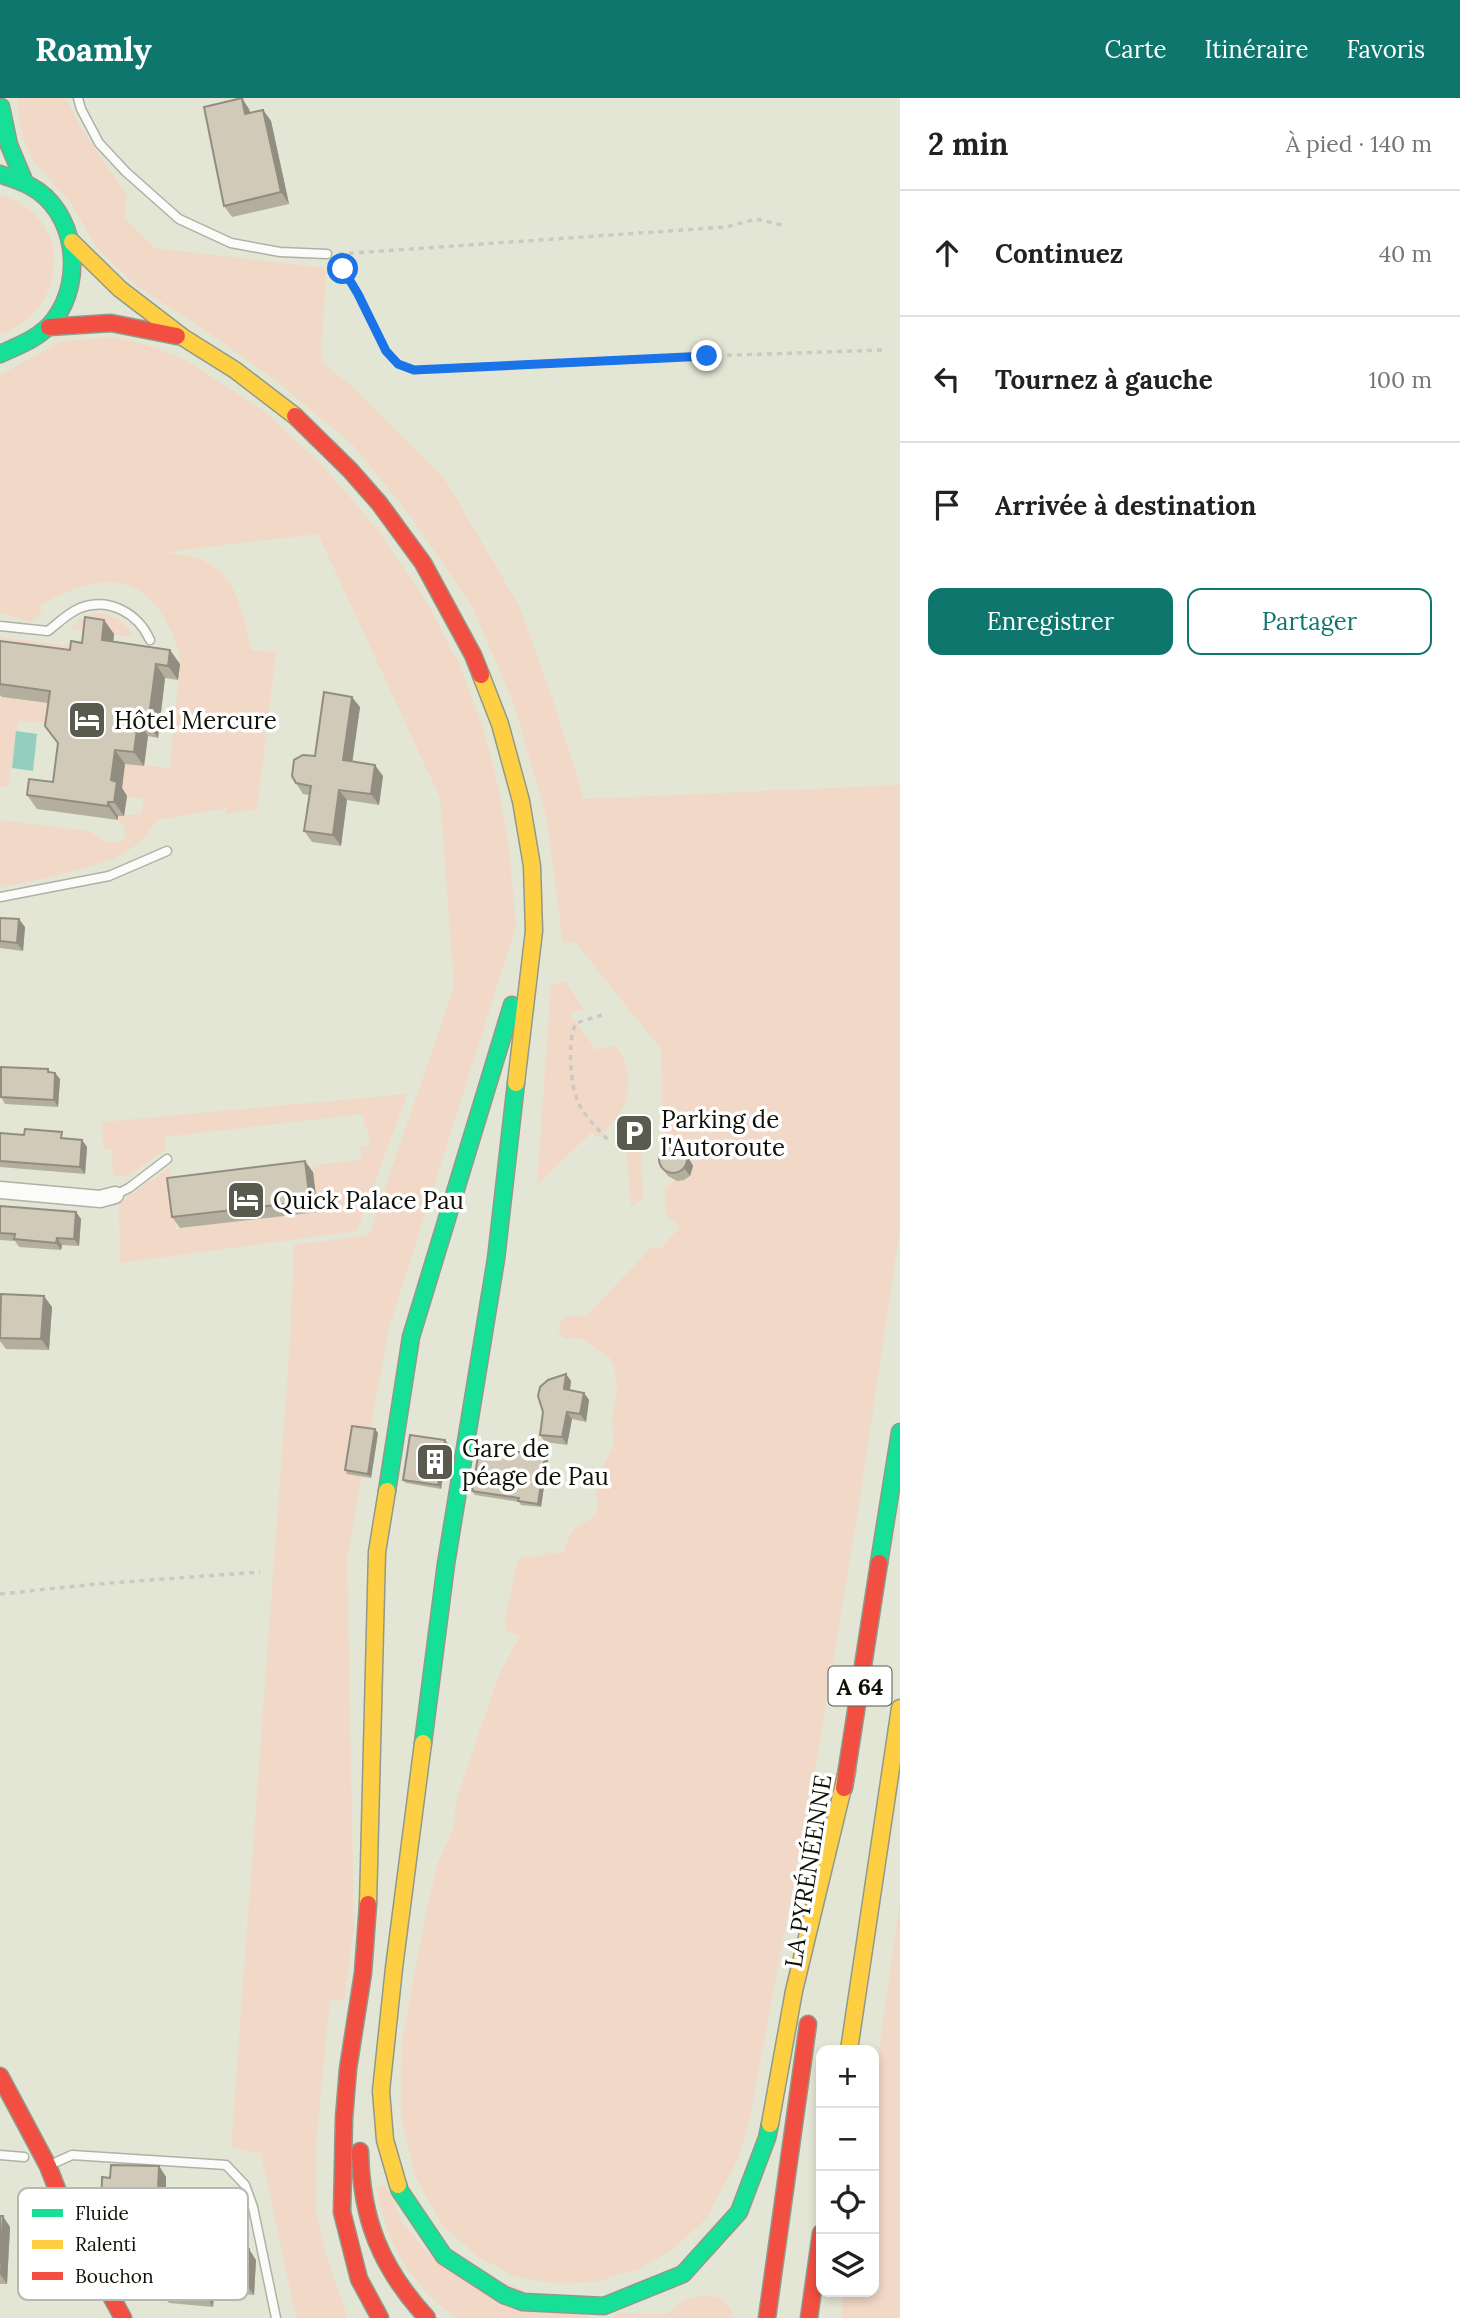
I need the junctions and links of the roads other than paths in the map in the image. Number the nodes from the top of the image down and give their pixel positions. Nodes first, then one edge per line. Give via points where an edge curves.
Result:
1 (3, 98) edge
2 (78, 98) edge
3 (0, 107) edge
4 (0, 174) edge
5 (25, 183) junction
6 (72, 242) junction
7 (327, 254) road end
8 (49, 327) junction
9 (184, 338) junction
10 (0, 354) edge
11 (0, 626) edge
12 (150, 640) dead end
13 (167, 851) dead end
14 (0, 897) edge
15 (534, 931) junction
16 (167, 1159) dead end
17 (0, 1189) edge
18 (115, 1195) joint
19 (900, 1433) edge
20 (900, 1708) edge
21 (847, 1771) junction
22 (818, 1958) dead end
23 (394, 1968) junction
24 (363, 1973) junction
25 (375, 2003) junction
26 (810, 2012) dead end
27 (850, 2045) edge
28 (369, 2054) dead end
29 (0, 2076) edge
30 (361, 2131) dead end
31 (12, 2136) dead end
32 (0, 2155) edge
33 (24, 2157) junction
34 (48, 2166) junction
35 (48, 2188) edge
36 (57, 2188) edge
37 (246, 2188) edge
38 (248, 2193) edge
39 (821, 2234) edge
40 (113, 2300) edge
41 (123, 2318) edge
42 (275, 2318) edge
43 (380, 2318) edge
44 (427, 2318) edge
45 (767, 2318) edge
46 (808, 2318) edge

1 - 3 main road
2 - 7 lane via 99,143 179,219 231,243
3 - 5 main road
4 - 5 main road
5 - 6 main road via 54,207
6 - 8 main road via 71,287 61,313
6 - 9 main road via 120,289
8 - 9 main road via 111,323
8 - 10 main road via 25,346
9 - 15 main road via 235,370 323,442 379,503 438,588 473,655 512,761 531,856
11 - 12 lane via 48,631 78,609 108,605 132,615
13 - 14 lane via 109,876
15 - 23 main road via 496,1259 446,1564
15 - 24 main road via 411,1338 377,1552
16 - 18 lane
17 - 18 street via 100,1199
19 - 21 main road, LA PYRÉNÉENNE / A 64
20 - 27 main road, A 64
21 - 22 main road, LA PYRÉNÉENNE / A 64
21 - 23 main road via 794,1991 767,2138 739,2213 682,2274 604,2306 523,2302 504,2295 444,2256 400,2191 385,2140 381,2091
23 - 25 main road
24 - 25 main road
24 - 43 main road via 348,2069 342,2212 359,2279
25 - 28 main road
26 - 45 main road
29 - 34 main road
30 - 44 main road via 365,2211 380,2255
31 - 33 main road
32 - 33 lane
33 - 35 main road
34 - 36 main road
34 - 37 lane via 72,2155 226,2165
38 - 42 lane
39 - 46 main road
40 - 41 main road

